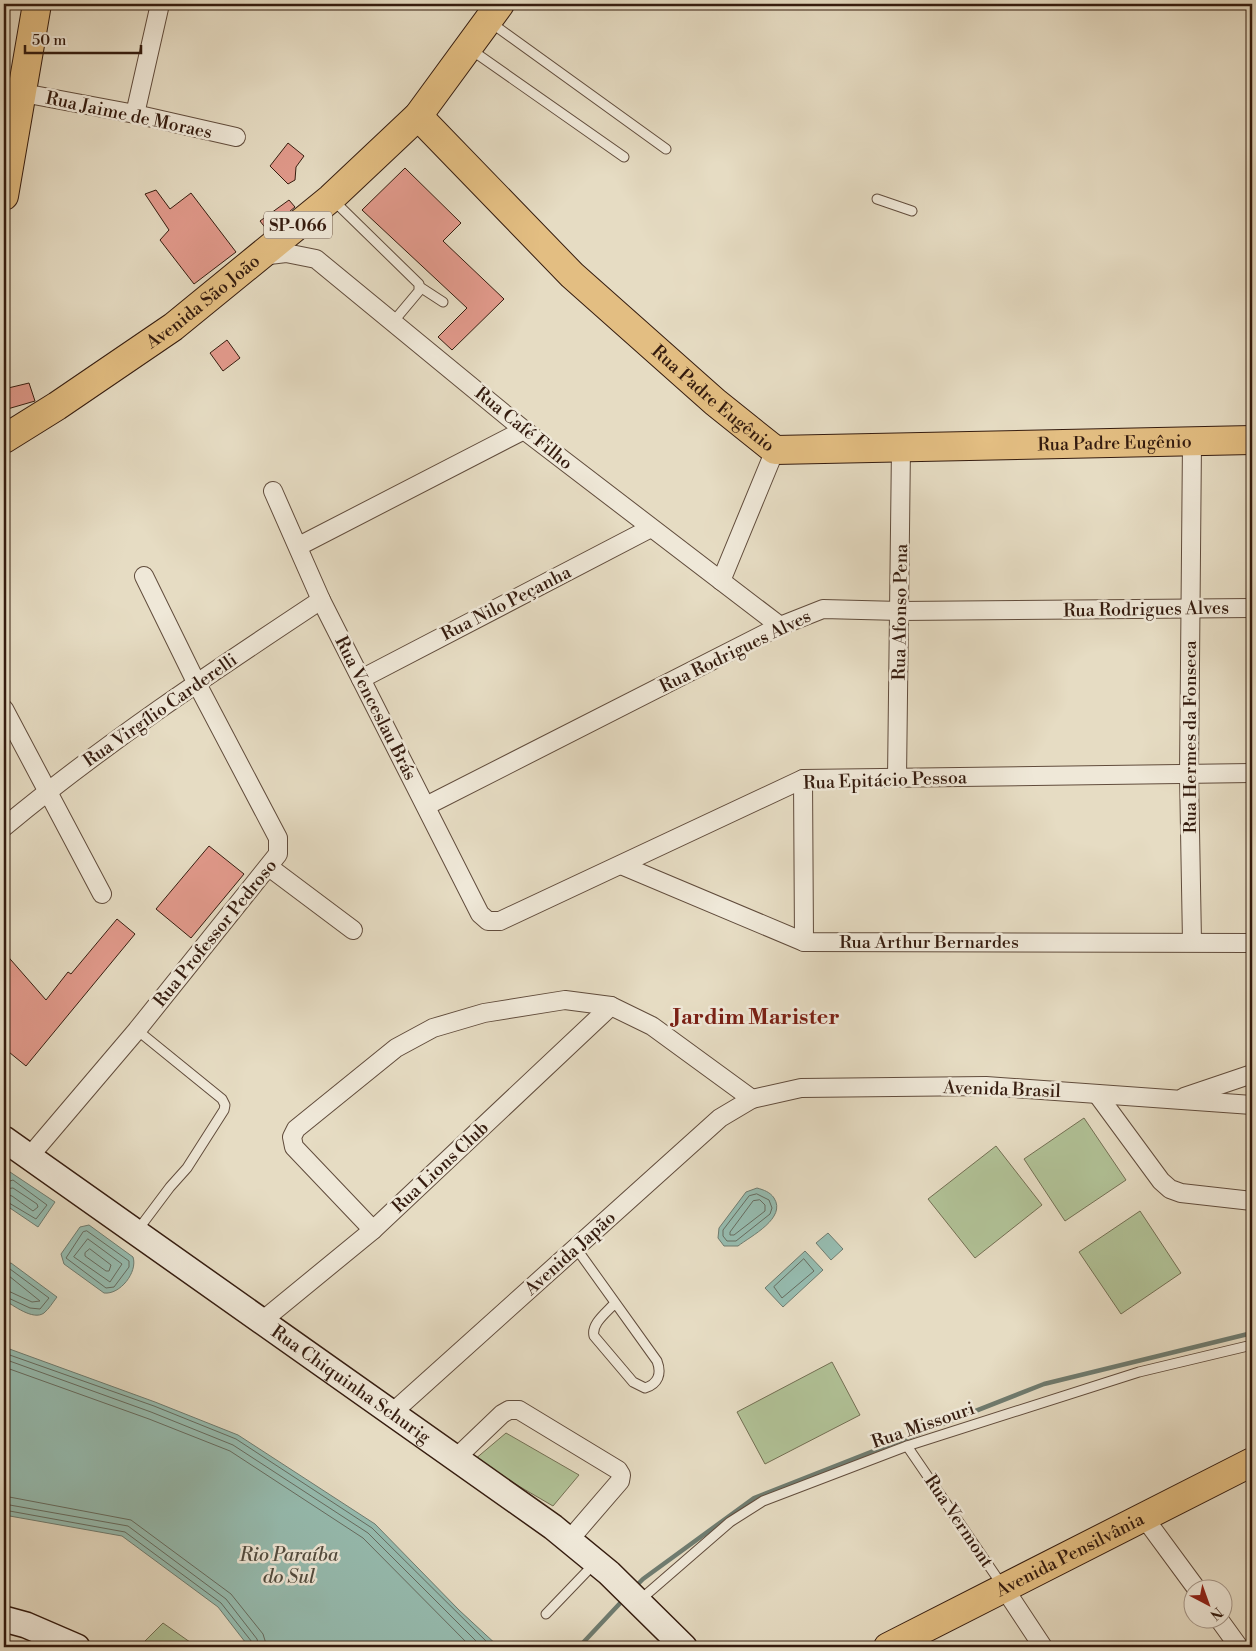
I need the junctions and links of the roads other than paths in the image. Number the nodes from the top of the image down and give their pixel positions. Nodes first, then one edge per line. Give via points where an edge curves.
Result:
1 (36, 4) edge
2 (160, 4) edge
3 (494, 12) edge
4 (468, 48) junction
5 (18, 104) junction
6 (135, 114) junction
7 (418, 116) junction
8 (236, 137) dead end
9 (666, 149) dead end
10 (624, 157) dead end
11 (5, 188) edge
12 (331, 198) junction
13 (877, 199) dead end
14 (912, 211) dead end
15 (261, 256) junction
16 (420, 288) junction
17 (443, 302) dead end
18 (393, 322) junction
19 (57, 406) junction
20 (4, 421) edge
21 (524, 430) junction
22 (4, 438) edge
23 (1252, 440) edge
24 (1192, 442) junction
25 (901, 446) junction
26 (775, 450) junction
27 (273, 491) dead end
28 (650, 528) junction
29 (298, 546) junction
30 (144, 576) dead end
31 (720, 581) junction
32 (321, 600) junction
33 (1252, 608) edge
34 (1189, 610) junction
35 (900, 611) junction
36 (780, 626) junction
37 (361, 678) junction
38 (196, 682) junction
39 (4, 709) edge
40 (1252, 773) edge
41 (1188, 774) junction
42 (897, 778) junction
43 (803, 780) junction
44 (47, 790) junction
45 (426, 806) junction
46 (4, 826) edge
47 (621, 865) junction
48 (269, 867) junction
49 (102, 894) dead end
50 (488, 920) joint
51 (353, 930) dead end
52 (804, 942) junction
53 (1192, 942) junction
54 (1252, 943) edge
55 (611, 1006) junction
56 (137, 1030) junction
57 (1252, 1074) edge
58 (1096, 1094) junction
59 (752, 1099) junction
60 (1177, 1100) junction
61 (1252, 1105) edge
62 (4, 1139) edge
63 (29, 1157) junction
64 (1252, 1201) edge
65 (373, 1230) junction
66 (136, 1232) junction
67 (576, 1248) junction
68 (614, 1304) junction
69 (262, 1321) junction
70 (1252, 1345) edge
71 (392, 1413) junction
72 (907, 1446) junction
73 (456, 1458) junction
74 (1252, 1462) edge
75 (1143, 1516) junction
76 (570, 1539) junction
77 (603, 1567) junction
78 (1189, 1578) edge
79 (1004, 1588) junction
80 (635, 1599) junction
81 (546, 1614) dead end
82 (4, 1619) edge
83 (1225, 1628) edge
84 (77, 1647) edge
85 (684, 1647) edge
86 (888, 1647) edge
87 (1043, 1647) edge
88 (1239, 1647) edge

1 - 5 main road
2 - 6 street
3 - 4 main road, Avenida São João / SP-066
3 - 9 lane
4 - 7 main road, Avenida São João / SP-066
4 - 10 lane
5 - 6 street, Rua Jaime de Moraes
5 - 11 main road
6 - 8 street, Rua Jaime de Moraes
7 - 12 main road, Avenida São João / SP-066
7 - 26 main road, Rua Padre Eugênio via 572,275 715,402
12 - 15 main road, Avenida São João / SP-066
12 - 16 lane
13 - 14 lane
15 - 18 street, Rua Café Filho via 286,253 316,259
15 - 19 main road, Avenida São João / SP-066 via 174,328
16 - 17 lane
16 - 18 lane
18 - 21 street, Rua Café Filho
19 - 20 main road
19 - 22 main road, Avenida São João / SP-066
21 - 28 street, Rua Café Filho
21 - 29 street
23 - 24 main road, Rua Padre Eugênio
24 - 25 main road, Rua Padre Eugênio
24 - 34 street, Rua Hermes da Fonseca
25 - 26 main road, Rua Padre Eugênio
25 - 35 street, Rua Afonso Pena
26 - 31 street
27 - 29 street, Rua Venceslau Brás
28 - 31 street, Rua Café Filho
28 - 37 street, Rua Nilo Peçanha
29 - 32 street, Rua Venceslau Brás
30 - 38 street, Rua Professor Pedroso
31 - 36 street, Rua Café Filho
32 - 37 street, Rua Venceslau Brás
32 - 38 street, Rua Virgílio Carderelli
33 - 34 street, Rua Rodrigues Alves
34 - 35 street, Rua Rodrigues Alves
34 - 41 street, Rua Hermes da Fonseca
35 - 36 street, Rua Rodrigues Alves via 823,609
35 - 42 street, Rua Afonso Pena
36 - 45 street, Rua Rodrigues Alves
37 - 45 street, Rua Venceslau Brás
38 - 44 street, Rua Virgílio Carderelli
38 - 48 street, Rua Professor Pedroso via 278,838 278,854
39 - 44 street
40 - 41 street, Rua Epitácio Pessoa
41 - 42 street, Rua Epitácio Pessoa
41 - 53 street, Rua Hermes da Fonseca
42 - 43 street, Rua Epitácio Pessoa
43 - 47 street, Rua Epitácio Pessoa
43 - 52 street
44 - 46 street, Rua Virgílio Carderelli
44 - 49 street
45 - 50 street, Rua Venceslau Brás via 480,914
47 - 50 street, Rua Epitácio Pessoa via 500,921
47 - 52 street, Rua Arthur Bernardes
48 - 51 street
48 - 56 street, Rua Professor Pedroso
52 - 53 street, Rua Arthur Bernardes
53 - 54 street, Rua Arthur Bernardes
55 - 59 street via 652,1026
55 - 65 street, Rua Lions Club
55 - 65 street via 565,1000 484,1013 433,1028 396,1048 296,1129 292,1138 294,1147
56 - 63 street, Rua Professor Pedroso
56 - 66 lane via 225,1104 187,1168
57 - 60 street
58 - 59 street, Avenida Brasil via 986,1086 801,1088
58 - 60 street, Avenida Brasil
58 - 64 street via 1170,1189 1181,1194
59 - 67 street, Avenida Japão via 720,1118
60 - 61 street, Avenida Brasil
62 - 63 street, Rua Chiquinha Schurig
63 - 66 street, Rua Chiquinha Schurig
65 - 69 street, Rua Lions Club
66 - 69 street, Rua Chiquinha Schurig
67 - 68 lane
67 - 71 street, Avenida Japão
68 - 68 lane via 657,1361 660,1374 651,1386 645,1388 633,1382 594,1336 595,1325
69 - 71 street, Rua Chiquinha Schurig
70 - 72 lane, Rua Missouri via 1139,1372
71 - 73 street, Rua Chiquinha Schurig
72 - 79 lane, Rua Vermont
72 - 80 lane, Rua Missouri via 748,1509
73 - 76 street, Rua Chiquinha Schurig
73 - 76 street via 502,1414 519,1410 618,1470 620,1480
74 - 75 main road, Avenida Pensilvânia
75 - 78 street
75 - 79 main road, Avenida Pensilvânia
76 - 77 street, Rua Chiquinha Schurig
77 - 80 street, Rua Chiquinha Schurig
77 - 81 lane
79 - 86 main road, Avenida Pensilvânia
79 - 87 street, Rua Vermont
80 - 85 street, Rua Chiquinha Schurig
82 - 84 street
83 - 88 street

